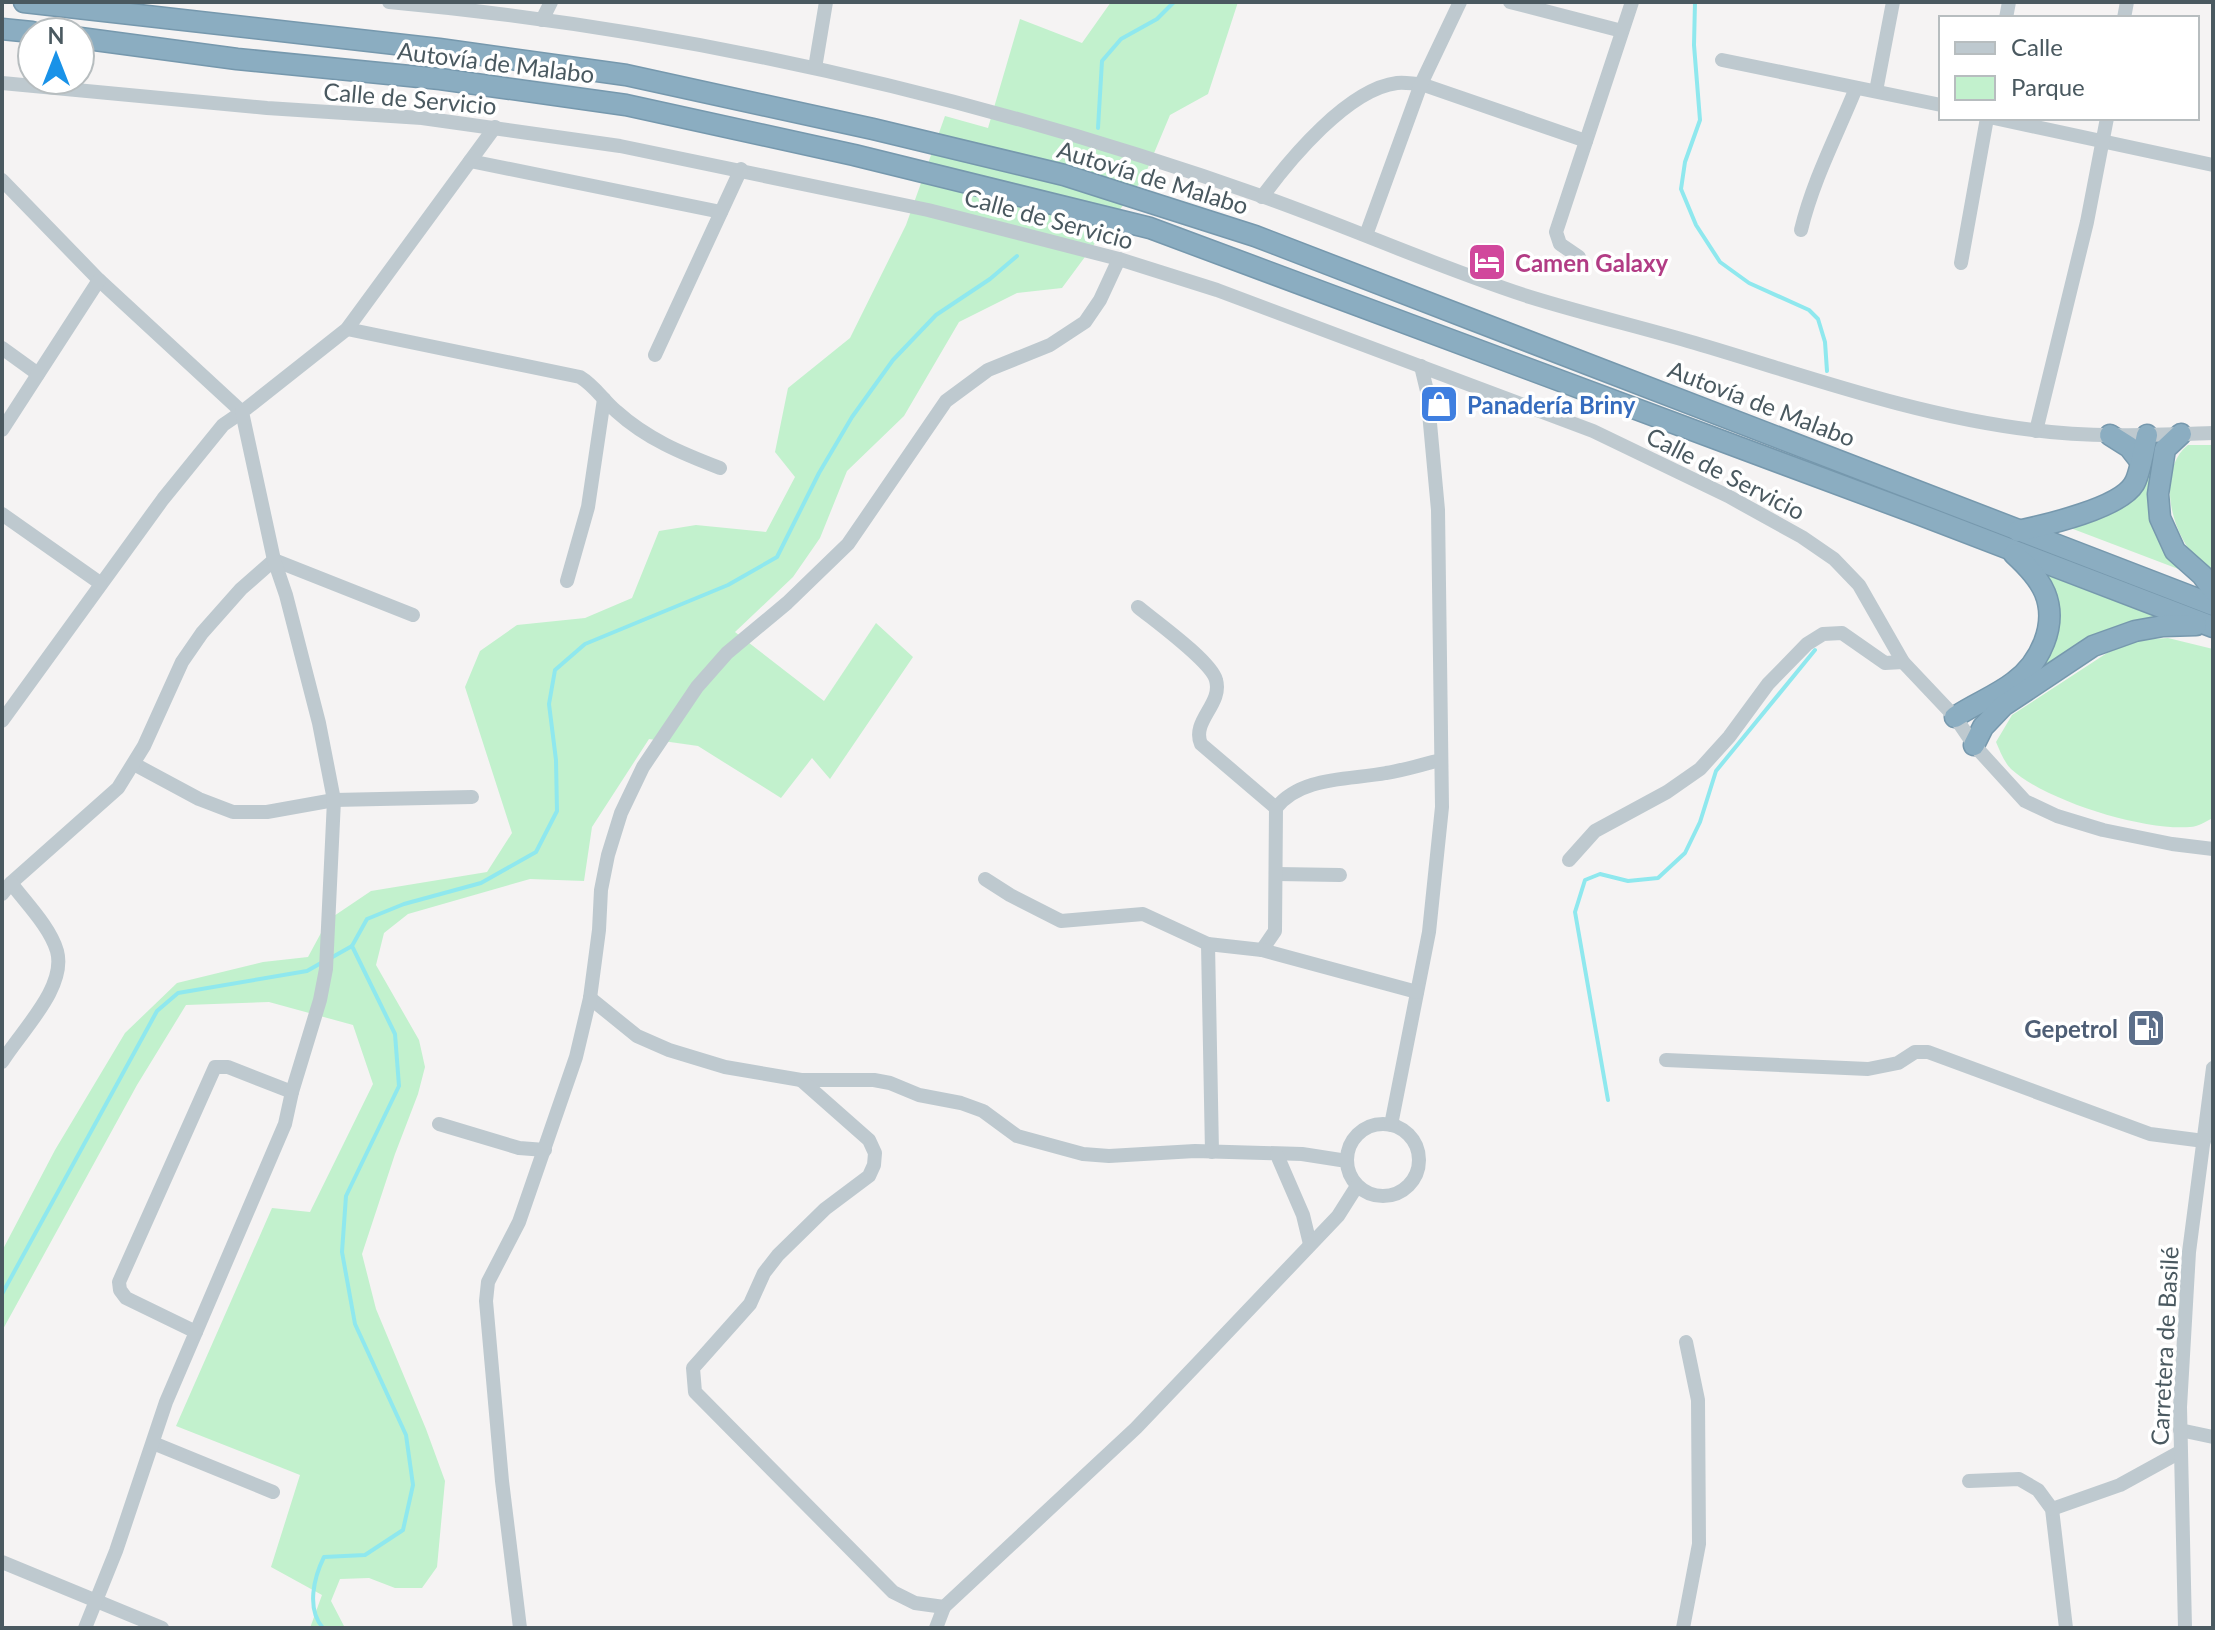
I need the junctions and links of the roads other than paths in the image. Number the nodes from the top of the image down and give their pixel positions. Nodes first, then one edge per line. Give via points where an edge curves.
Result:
1 (24, 2) edge
2 (389, 2) edge
3 (551, 2) edge
4 (826, 2) edge
5 (1460, 2) edge
6 (1510, 2) edge
7 (1632, 2) edge
8 (1893, 2) edge
9 (542, 20) junction
10 (1622, 31) junction
11 (96, 40) edge
12 (1722, 60) dead end
13 (815, 68) junction
14 (2, 83) edge
15 (1421, 84) junction
16 (1856, 88) junction
17 (1876, 91) junction
18 (1939, 105) edge
19 (1987, 120) edge
20 (2003, 120) edge
21 (2107, 120) edge
22 (495, 127) junction
23 (1586, 141) junction
24 (2103, 141) junction
25 (470, 161) junction
26 (2213, 165) edge
27 (741, 169) junction
28 (2, 180) edge
29 (1262, 197) junction
30 (721, 212) junction
31 (1801, 230) dead end
32 (1366, 235) junction
33 (1579, 257) dead end
34 (1119, 259) junction
35 (1961, 263) dead end
36 (99, 280) junction
37 (347, 329) junction
38 (2, 348) edge
39 (655, 355) dead end
40 (1421, 366) junction
41 (1437, 372) junction
42 (38, 374) junction
43 (1427, 391) junction
44 (604, 399) junction
45 (242, 412) junction
46 (2, 430) edge
47 (2036, 431) junction
48 (2213, 433) edge
49 (2181, 434) junction
50 (2110, 435) junction
51 (2147, 435) junction
52 (2140, 461) junction
53 (720, 468) dead end
54 (2, 514) edge
55 (2013, 540) junction
56 (274, 560) junction
57 (567, 581) dead end
58 (100, 583) junction
59 (2213, 590) edge
60 (2213, 605) edge
61 (1138, 607) dead end
62 (413, 615) dead end
63 (2213, 627) edge
64 (1903, 662) junction
65 (1955, 717) junction
66 (2, 721) edge
67 (1974, 745) junction
68 (1441, 760) junction
69 (134, 764) junction
70 (472, 797) dead end
71 (334, 800) junction
72 (1276, 808) junction
73 (2213, 849) edge
74 (1569, 860) dead end
75 (1277, 874) junction
76 (1340, 875) dead end
77 (985, 879) dead end
78 (6, 888) edge
79 (1208, 944) junction
80 (1262, 950) junction
81 (1417, 992) junction
82 (590, 998) junction
83 (1666, 1060) dead end
84 (2, 1062) edge
85 (2213, 1068) edge
86 (801, 1080) junction
87 (292, 1092) junction
88 (439, 1124) dead end
89 (1391, 1125) junction
90 (2204, 1141) junction
91 (545, 1150) junction
92 (1212, 1152) junction
93 (1277, 1155) junction
94 (1347, 1161) junction
95 (2207, 1175) edge
96 (1357, 1186) junction
97 (1310, 1244) junction
98 (196, 1332) junction
99 (1686, 1342) dead end
100 (2180, 1430) junction
101 (2213, 1437) edge
102 (153, 1443) junction
103 (2180, 1452) junction
104 (1969, 1481) dead end
105 (273, 1492) dead end
106 (2052, 1509) junction
107 (2, 1562) edge
108 (98, 1601) junction
109 (944, 1607) junction
110 (85, 1628) edge
111 (162, 1628) edge
112 (520, 1628) edge
113 (936, 1628) edge
114 (1683, 1628) edge
115 (2066, 1628) edge
116 (2185, 1628) edge

1 - 55 highway, Autovía de Malabo via 626,75 1064,175 1255,236
2 - 9 street
3 - 9 street
4 - 13 street
5 - 15 street
6 - 10 street
7 - 10 street
8 - 17 street
9 - 13 street
10 - 23 street
11 - 55 highway, Autovía de Malabo via 626,105 1150,228
12 - 16 street
13 - 29 street via 1027,121
14 - 22 street, Calle de Servicio
15 - 23 street
15 - 29 street via 1396,83 1353,101 1291,157
15 - 32 street
16 - 17 street
16 - 31 street via 1809,195
17 - 18 street
19 - 35 street
20 - 24 street
21 - 24 street
22 - 25 street
22 - 27 street, Calle de Servicio
23 - 33 street via 1556,232 1560,244
24 - 26 street
24 - 47 street
25 - 30 street
25 - 37 street
27 - 30 street
27 - 34 street, Calle de Servicio
28 - 36 street
29 - 32 street
30 - 39 street
32 - 47 street via 1529,296 1878,399
34 - 40 street, Calle de Servicio
34 - 82 street via 1085,322 1050,345 988,370 946,401 848,544 727,653 697,687 643,767 621,813 601,890
36 - 42 street
36 - 45 street
37 - 44 street via 580,377
37 - 45 street
38 - 42 street
40 - 41 street, Calle de Servicio
40 - 43 street
41 - 43 street
41 - 64 street, Calle de Servicio via 1663,462 1802,537 1859,585
42 - 46 street
43 - 68 street via 1438,510
44 - 53 street via 643,434
44 - 57 street via 588,507
45 - 56 street
45 - 58 street via 223,425
47 - 50 street
48 - 49 street
49 - 51 street
49 - 59 highway via 2165,449 2160,518 2175,551
50 - 51 street
50 - 52 highway
51 - 52 highway
52 - 55 highway via 2137,481 2122,497
54 - 58 street
55 - 60 highway, Autovía de Malabo
55 - 63 highway, Autovía de Malabo
55 - 65 highway via 2045,593 2046,636 2037,660 2017,681
56 - 62 street
56 - 69 street via 241,589 182,662
56 - 71 street via 319,723
58 - 66 street
61 - 72 street via 1216,678 1217,692 1198,730 1201,744
63 - 67 highway via 2163,626 2103,641 2003,706
64 - 65 street, Calle de Servicio
64 - 74 street via 1885,663 1842,633 1823,634 1768,684 1700,769 1595,831
65 - 67 street, Calle de Servicio
67 - 73 street, Calle de Servicio via 2025,801 2057,816 2132,837
68 - 72 street via 1336,778 1286,795
68 - 81 street via 1437,863
69 - 71 street via 233,812
69 - 78 street via 99,808
70 - 71 street
71 - 87 street via 326,969
72 - 75 street
75 - 76 street
75 - 80 street via 1275,931
77 - 79 street via 1061,921 1143,914
78 - 84 street via 56,949 59,967 44,1002
79 - 80 street
79 - 92 street
80 - 81 street
81 - 89 street
82 - 86 street via 637,1036 669,1050 725,1067
82 - 91 street
83 - 90 street via 1868,1069 1928,1052 2150,1134
85 - 90 street, Carretera de Basilé
86 - 92 street via 890,1083 983,1111 1017,1136 1083,1154
86 - 109 street via 869,1140 874,1165 869,1176 778,1255 750,1304 693,1368 695,1392 893,1592 915,1603
87 - 98 street via 273,1156
87 - 98 street via 228,1067 215,1067 119,1282 126,1298
88 - 91 street via 519,1148
89 - 94 street via 1360,1132
89 - 96 street via 1415,1143 1417,1174 1390,1196
90 - 95 street, Carretera de Basilé
91 - 112 street via 519,1222 488,1282 486,1301
92 - 93 street
93 - 94 street
93 - 97 street
94 - 96 street
95 - 100 street, Carretera de Basilé via 2189,1252
96 - 97 street via 1338,1216
97 - 109 street via 1136,1428
98 - 102 street
99 - 114 street via 1698,1400 1699,1544
100 - 101 street
100 - 103 street, Carretera de Basilé
102 - 105 street
102 - 108 street
103 - 106 street via 2120,1485
103 - 116 street, Carretera de Basilé
104 - 106 street via 2019,1479 2038,1490
106 - 115 street
107 - 108 street
108 - 110 street
108 - 111 street
109 - 113 street

